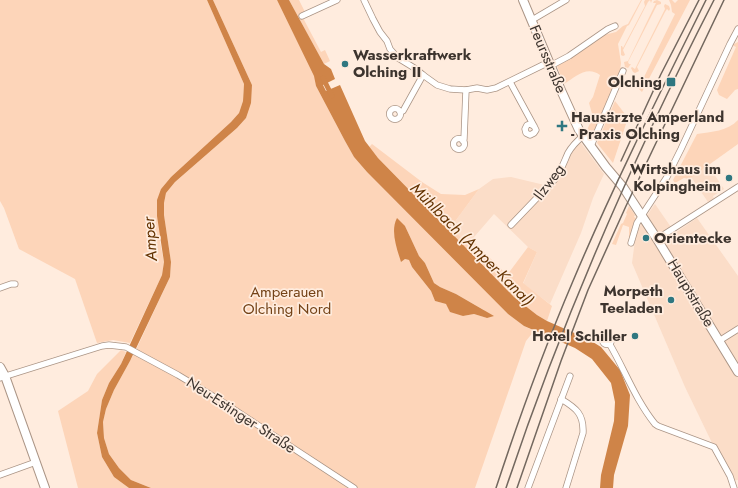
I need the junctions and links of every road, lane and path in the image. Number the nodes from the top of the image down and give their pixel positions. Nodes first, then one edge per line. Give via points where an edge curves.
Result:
1 (337, 0) edge
2 (364, 0) edge
3 (523, 0) edge
4 (566, 0) edge
5 (302, 16) dead end
6 (532, 20) junction
7 (615, 26) dead end
8 (738, 29) edge
9 (552, 63) junction
10 (623, 71) dead end
11 (423, 75) junction
12 (510, 82) junction
13 (466, 90) junction
14 (400, 112) dead end
15 (534, 126) dead end
16 (583, 136) junction
17 (463, 141) dead end
18 (590, 146) junction
19 (738, 188) edge
20 (642, 216) junction
21 (511, 225) dead end
22 (657, 239) junction
23 (631, 243) dead end
24 (15, 284) dead end
25 (0, 288) edge
26 (738, 329) edge
27 (719, 341) junction
28 (609, 343) dead end
29 (0, 367) edge
30 (738, 372) edge
31 (570, 376) dead end
32 (2, 377) edge
33 (561, 399) junction
34 (36, 462) junction
35 (0, 476) edge
36 (735, 481) edge
37 (45, 488) edge
38 (354, 488) edge
39 (528, 488) edge
40 (566, 488) edge
41 (734, 488) edge

1 - 5 street
2 - 11 street via 390,49 398,58
3 - 6 street, Feursstraße
4 - 6 street
6 - 9 street, Feursstraße
7 - 9 street via 569,56
8 - 20 street via 667,177
9 - 12 street
9 - 16 street, Feursstraße via 574,120
10 - 18 street
11 - 13 street via 437,85
11 - 14 street via 403,111
12 - 13 street via 487,90
12 - 15 street
13 - 17 street
16 - 18 street, Feursstraße
16 - 21 street, Ilzweg via 568,153 555,179
18 - 20 street, Feursstraße
19 - 22 street
20 - 22 street, Hauptstraße
20 - 23 street
22 - 27 street, Hauptstraße
24 - 25 street
26 - 27 street
27 - 30 street, Hauptstraße
28 - 36 street via 640,404 655,424 714,447
29 - 32 street
31 - 33 street
32 - 34 street
32 - 38 street, Neu-Estinger Straße via 102,346 124,347 215,397
33 - 39 street
33 - 40 street via 576,410 584,424 584,433
34 - 35 street
34 - 37 street
36 - 41 street

